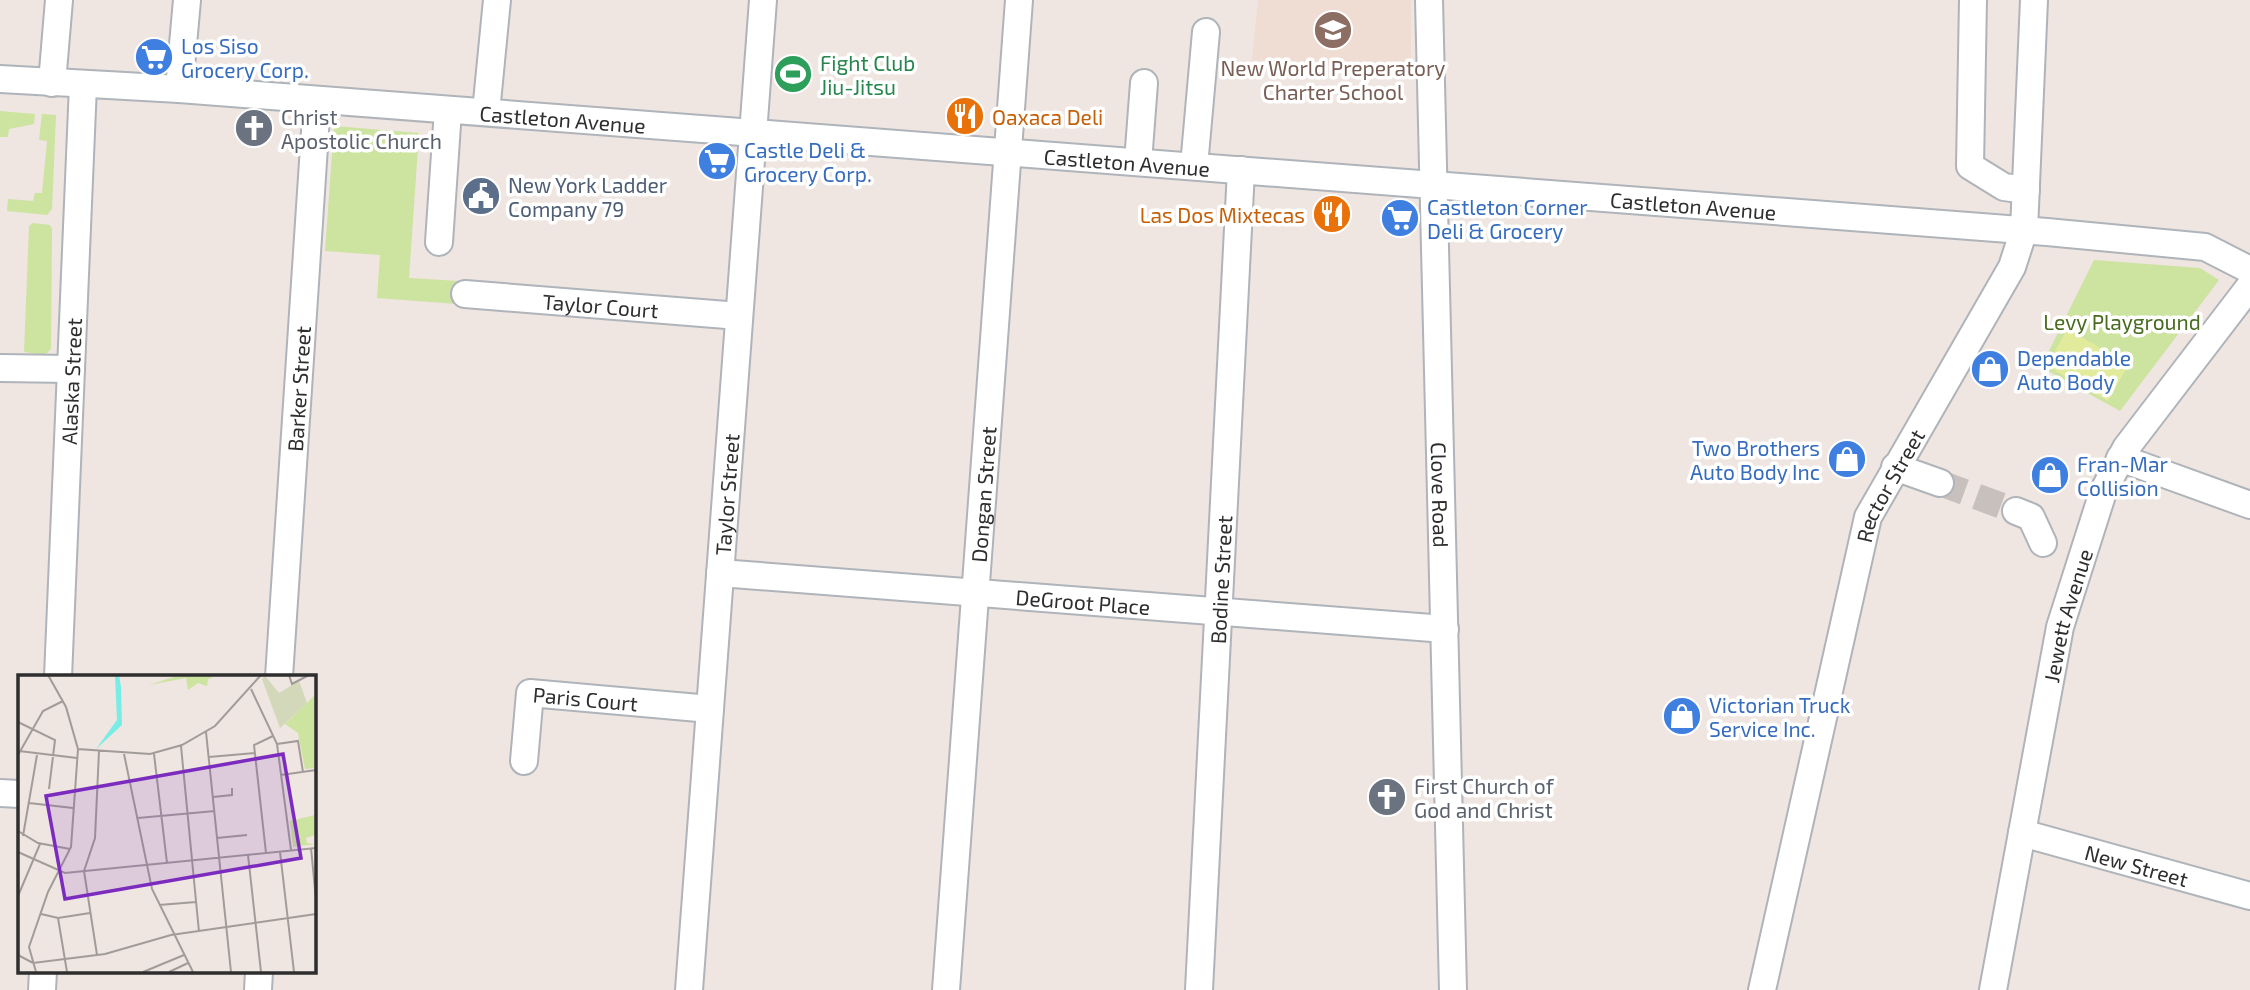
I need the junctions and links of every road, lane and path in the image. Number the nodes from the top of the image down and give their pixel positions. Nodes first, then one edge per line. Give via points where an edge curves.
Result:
1 (59, 0) edge
2 (187, 0) edge
3 (497, 0) edge
4 (763, 0) edge
5 (1019, 0) edge
6 (1429, 0) edge
7 (1973, 0) edge
8 (2034, 0) edge
9 (1206, 32) dead end
10 (0, 79) edge
11 (52, 83) junction
12 (1144, 83) dead end
13 (83, 85) junction
14 (179, 89) junction
15 (317, 101) junction
16 (448, 110) junction
17 (486, 113) junction
18 (752, 133) junction
19 (1008, 152) junction
20 (1138, 162) junction
21 (1194, 166) junction
22 (1241, 170) junction
23 (1434, 186) junction
24 (2026, 190) junction
25 (2024, 230) junction
26 (439, 242) dead end
27 (2250, 270) edge
28 (2250, 286) edge
29 (465, 295) dead end
30 (739, 316) junction
31 (0, 368) edge
32 (71, 369) junction
33 (2120, 457) junction
34 (1895, 467) junction
35 (1940, 484) tunnel mouth
36 (2250, 505) edge
37 (2016, 511) tunnel mouth
38 (2043, 543) dead end
39 (720, 573) junction
40 (975, 593) junction
41 (1219, 612) junction
42 (1445, 629) junction
43 (58, 675) edge
44 (279, 675) edge
45 (710, 709) junction
46 (524, 761) dead end
47 (0, 793) edge
48 (18, 794) edge
49 (2022, 833) junction
50 (2250, 896) edge
51 (43, 972) edge
52 (259, 972) edge
53 (42, 990) edge
54 (258, 990) edge
55 (689, 990) edge
56 (946, 990) edge
57 (1199, 990) edge
58 (1453, 990) edge
59 (1762, 990) edge
60 (1993, 990) edge

1 - 11 street
2 - 14 street
3 - 17 street
4 - 18 street, Taylor Street
5 - 19 street, Dongan Street
6 - 23 street, Clove Road
7 - 24 street via 1970,166 2004,187
8 - 24 street, Rector Street
9 - 21 street
10 - 11 street, Castleton Avenue
11 - 13 street, Castleton Avenue
12 - 20 street
13 - 14 street, Castleton Avenue
13 - 32 street, Alaska Street
14 - 15 street, Castleton Avenue
15 - 16 street, Castleton Avenue
15 - 44 street, Barker Street
16 - 17 street, Castleton Avenue
16 - 26 street
17 - 18 street, Castleton Avenue
18 - 19 street, Castleton Avenue
18 - 30 street, Taylor Street
19 - 20 street, Castleton Avenue
19 - 40 street, Dongan Street
20 - 21 street, Castleton Avenue
21 - 22 street, Castleton Avenue
22 - 23 street, Castleton Avenue
22 - 41 street, Bodine Street
23 - 25 street, Castleton Avenue
23 - 42 street, Clove Road
24 - 25 street, Rector Street
25 - 27 street, Castleton Avenue via 2205,247
25 - 34 street, Rector Street via 2011,267
28 - 33 street, Jewett Avenue
29 - 30 street, Taylor Court
30 - 39 street, Taylor Street
31 - 32 street
32 - 43 street, Alaska Street
33 - 36 street
33 - 49 street, Jewett Avenue via 2103,492 2060,627
34 - 35 street
34 - 59 street, Rector Street via 1868,517
37 - 38 street via 2031,517
39 - 40 street, DeGroot Place
39 - 45 street, Taylor Street
40 - 41 street, DeGroot Place
40 - 56 street, Dongan Street
41 - 42 street, DeGroot Place
41 - 57 street, Bodine Street
42 - 58 street, Clove Road
45 - 46 street, Paris Court via 530,693
45 - 55 street, Taylor Street
47 - 48 street
49 - 50 street, New Street
49 - 60 street, Jewett Avenue
51 - 53 street
52 - 54 street

